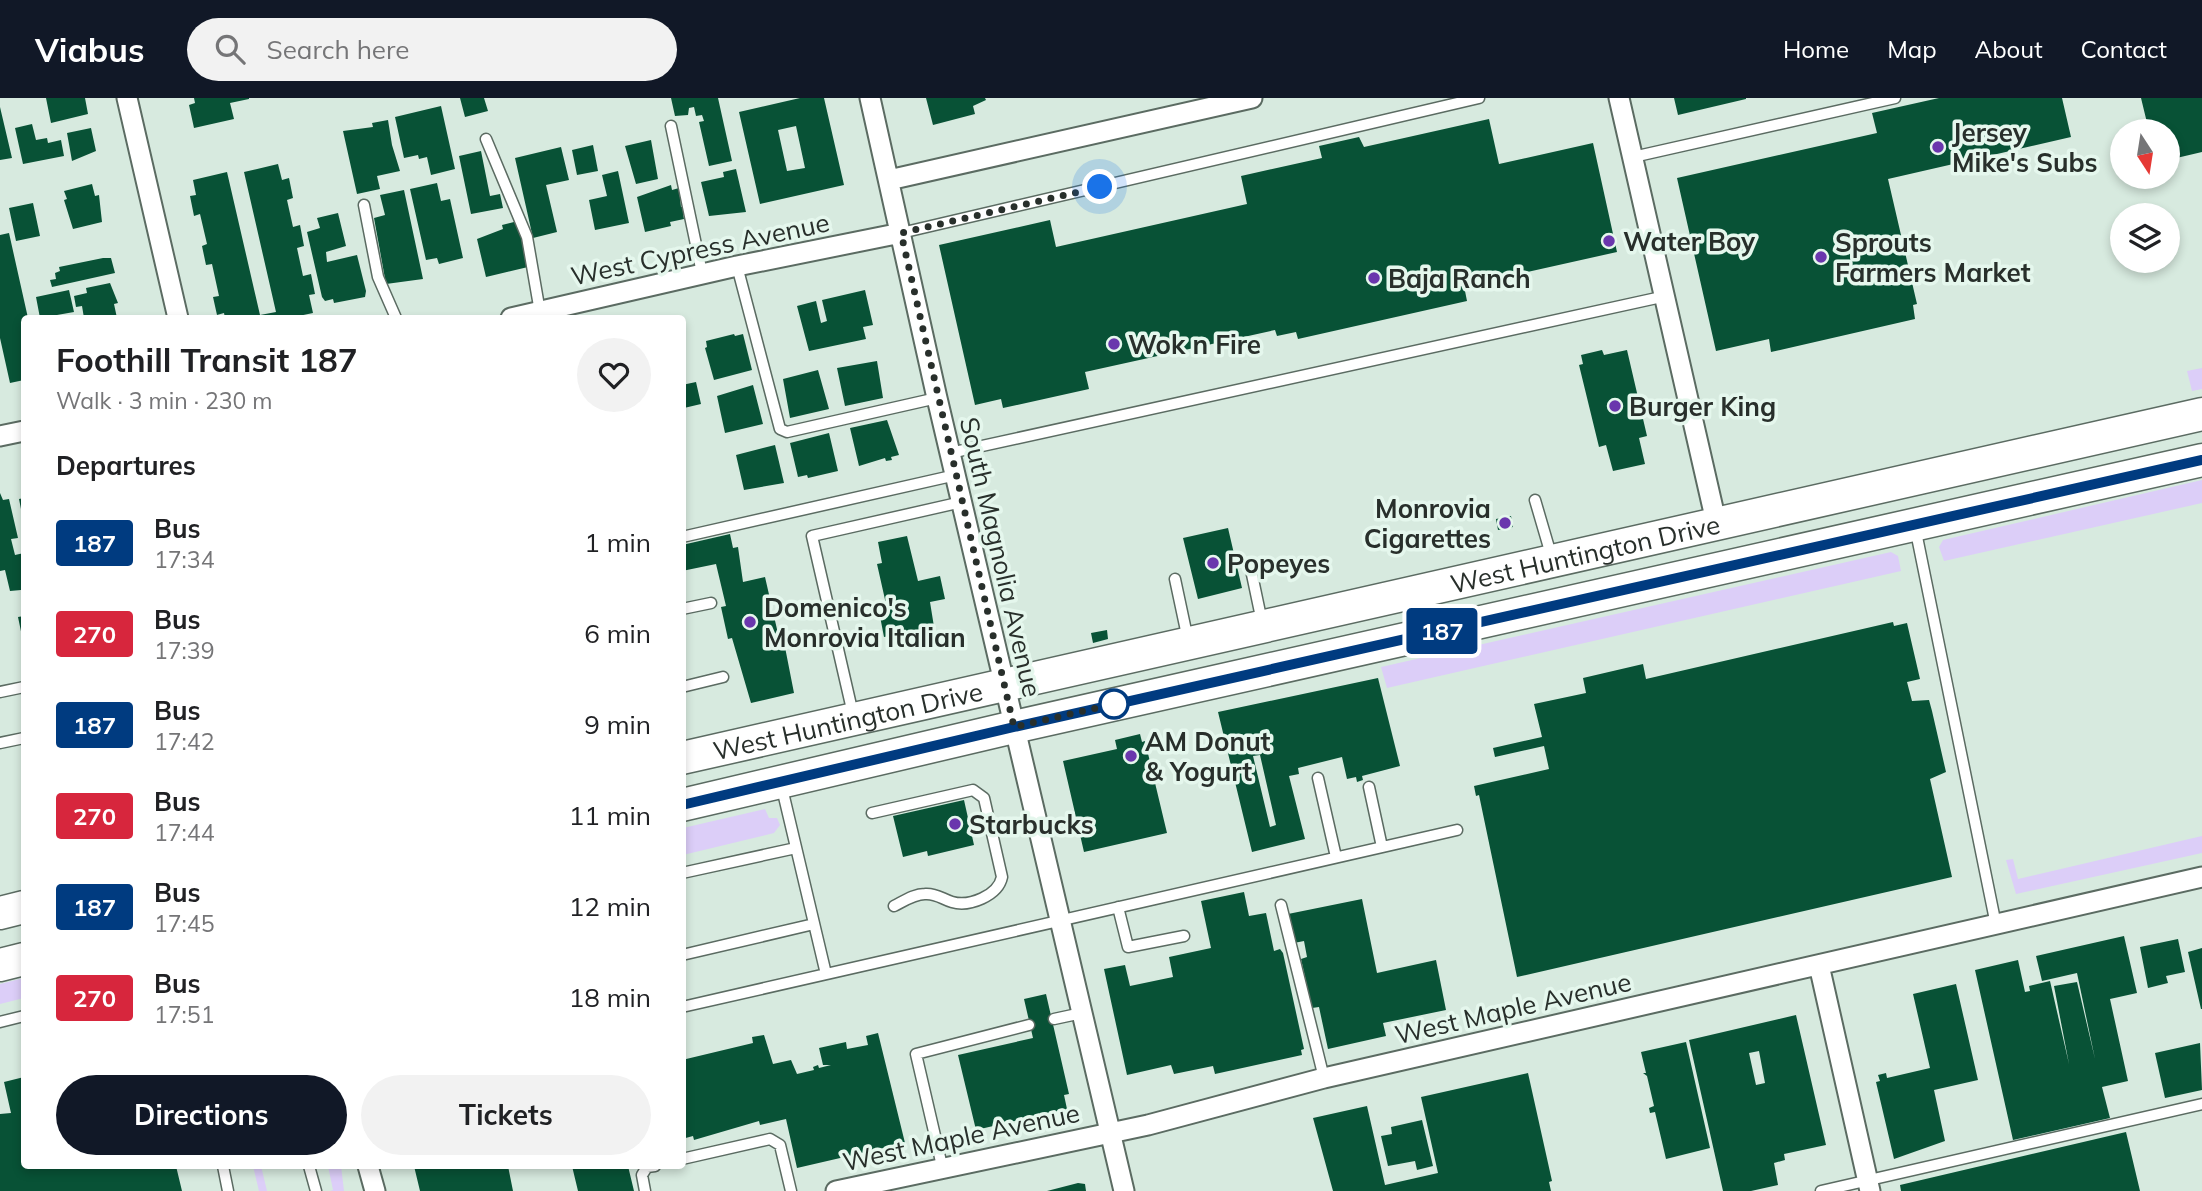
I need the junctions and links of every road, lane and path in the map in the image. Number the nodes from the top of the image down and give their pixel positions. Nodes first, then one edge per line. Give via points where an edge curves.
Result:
1 (127, 98) edge
2 (870, 98) edge
3 (1252, 98) edge
4 (1479, 98) edge
5 (1619, 98) edge
6 (1895, 98) edge
7 (671, 127) dead end
8 (486, 139) dead end
9 (1633, 157) junction
10 (889, 180) junction
11 (364, 205) dead end
12 (901, 233) junction
13 (737, 266) junction
14 (702, 274) junction
15 (1666, 296) junction
16 (540, 312) junction
17 (177, 315) edge
18 (395, 315) edge
19 (526, 315) edge
20 (937, 398) junction
21 (2202, 414) edge
22 (21, 432) edge
23 (0, 436) edge
24 (950, 453) junction
25 (2202, 460) edge
26 (1985, 464) junction
27 (956, 475) junction
28 (1535, 500) dead end
29 (962, 502) junction
30 (1914, 523) junction
31 (1717, 526) junction
32 (686, 536) edge
33 (1840, 540) junction
34 (1553, 562) junction
35 (1250, 565) dead end
36 (1175, 579) dead end
37 (1577, 600) junction
38 (711, 603) dead end
39 (686, 608) edge
40 (1263, 626) junction
41 (1188, 643) junction
42 (723, 677) dead end
43 (1004, 683) junction
44 (686, 686) edge
45 (21, 688) edge
46 (0, 692) edge
47 (854, 718) junction
48 (1014, 727) junction
49 (21, 739) edge
50 (0, 743) edge
51 (686, 757) edge
52 (1318, 778) dead end
53 (780, 782) junction
54 (1369, 787) dead end
55 (686, 804) edge
56 (872, 813) dead end
57 (1457, 830) dead end
58 (1382, 847) junction
59 (796, 848) junction
60 (1336, 857) junction
61 (686, 872) edge
62 (2202, 877) edge
63 (1281, 905) dead end
64 (894, 906) dead end
65 (1118, 907) junction
66 (21, 908) edge
67 (0, 913) edge
68 (1062, 920) junction
69 (814, 924) junction
70 (1996, 925) junction
71 (1184, 936) dead end
72 (686, 954) edge
73 (21, 960) edge
74 (0, 965) edge
75 (1819, 965) junction
76 (826, 974) junction
77 (686, 1006) edge
78 (1082, 1013) junction
79 (21, 1017) edge
80 (1054, 1019) dead end
81 (0, 1022) edge
82 (1029, 1025) dead end
83 (1325, 1078) junction
84 (2202, 1104) edge
85 (1111, 1131) junction
86 (686, 1158) edge
87 (942, 1166) junction
88 (224, 1169) edge
89 (310, 1169) edge
90 (369, 1169) edge
91 (646, 1169) edge
92 (1869, 1186) edge
93 (847, 1190) edge
94 (228, 1191) edge
95 (316, 1191) edge
96 (375, 1191) edge
97 (645, 1191) edge
98 (791, 1191) edge
99 (1124, 1191) edge
100 (1821, 1191) edge

1 - 17 street
2 - 10 street, South Magnolia Avenue
3 - 10 street
4 - 12 lane
5 - 9 street
6 - 9 lane
7 - 14 lane
8 - 16 lane via 523,226
9 - 15 street
10 - 12 street, South Magnolia Avenue
11 - 18 lane via 378,277
12 - 13 street, West Cypress Avenue
12 - 20 street, South Magnolia Avenue
13 - 14 street, West Cypress Avenue
13 - 20 lane via 780,429 787,432
14 - 16 street, West Cypress Avenue
15 - 24 lane
15 - 31 street
16 - 19 street, West Cypress Avenue
20 - 24 street, South Magnolia Avenue
21 - 26 main road, West Huntington Drive
22 - 23 street
24 - 27 street, South Magnolia Avenue
25 - 30 main road, West Huntington Drive
26 - 31 main road, West Huntington Drive
26 - 33 main road via 1973,488 1884,509 1859,520
27 - 29 street, South Magnolia Avenue
27 - 32 lane
28 - 34 lane
29 - 43 street, South Magnolia Avenue
29 - 47 lane via 812,536
30 - 33 main road, West Huntington Drive
30 - 70 lane
31 - 34 main road, West Huntington Drive
31 - 37 main road via 1697,556 1610,575
33 - 37 main road, West Huntington Drive
34 - 40 main road, West Huntington Drive
35 - 40 lane
36 - 41 lane
37 - 48 main road, West Huntington Drive
38 - 39 lane
40 - 41 main road, West Huntington Drive
41 - 43 main road, West Huntington Drive
42 - 44 lane
43 - 47 main road, West Huntington Drive
43 - 48 street, South Magnolia Avenue
45 - 46 lane
47 - 51 main road, West Huntington Drive
48 - 53 main road, West Huntington Drive
48 - 68 street, South Magnolia Avenue
49 - 50 lane
52 - 60 lane
53 - 55 main road, West Huntington Drive
53 - 59 lane
54 - 58 lane
56 - 64 lane via 974,790 984,799 1002,877 995,890 970,902 953,902 929,893
57 - 58 lane
58 - 60 lane
59 - 61 lane
59 - 69 lane
60 - 65 lane
62 - 70 street, West Maple Avenue
63 - 83 lane
65 - 68 lane
65 - 71 lane via 1128,947
66 - 67 main road
68 - 76 lane
68 - 78 street, South Magnolia Avenue
69 - 72 lane
69 - 76 lane
70 - 75 street, West Maple Avenue
73 - 74 main road
75 - 83 street, West Maple Avenue
75 - 92 street
76 - 77 lane
78 - 80 lane
78 - 85 street, South Magnolia Avenue
79 - 81 lane
82 - 87 lane via 916,1054
83 - 85 street, West Maple Avenue
84 - 92 lane
85 - 87 street, West Maple Avenue
85 - 99 street, South Magnolia Avenue
86 - 98 lane via 770,1139 780,1145
87 - 93 street, West Maple Avenue
88 - 94 lane
89 - 95 lane
90 - 96 street
91 - 97 lane via 642,1175
92 - 100 lane

